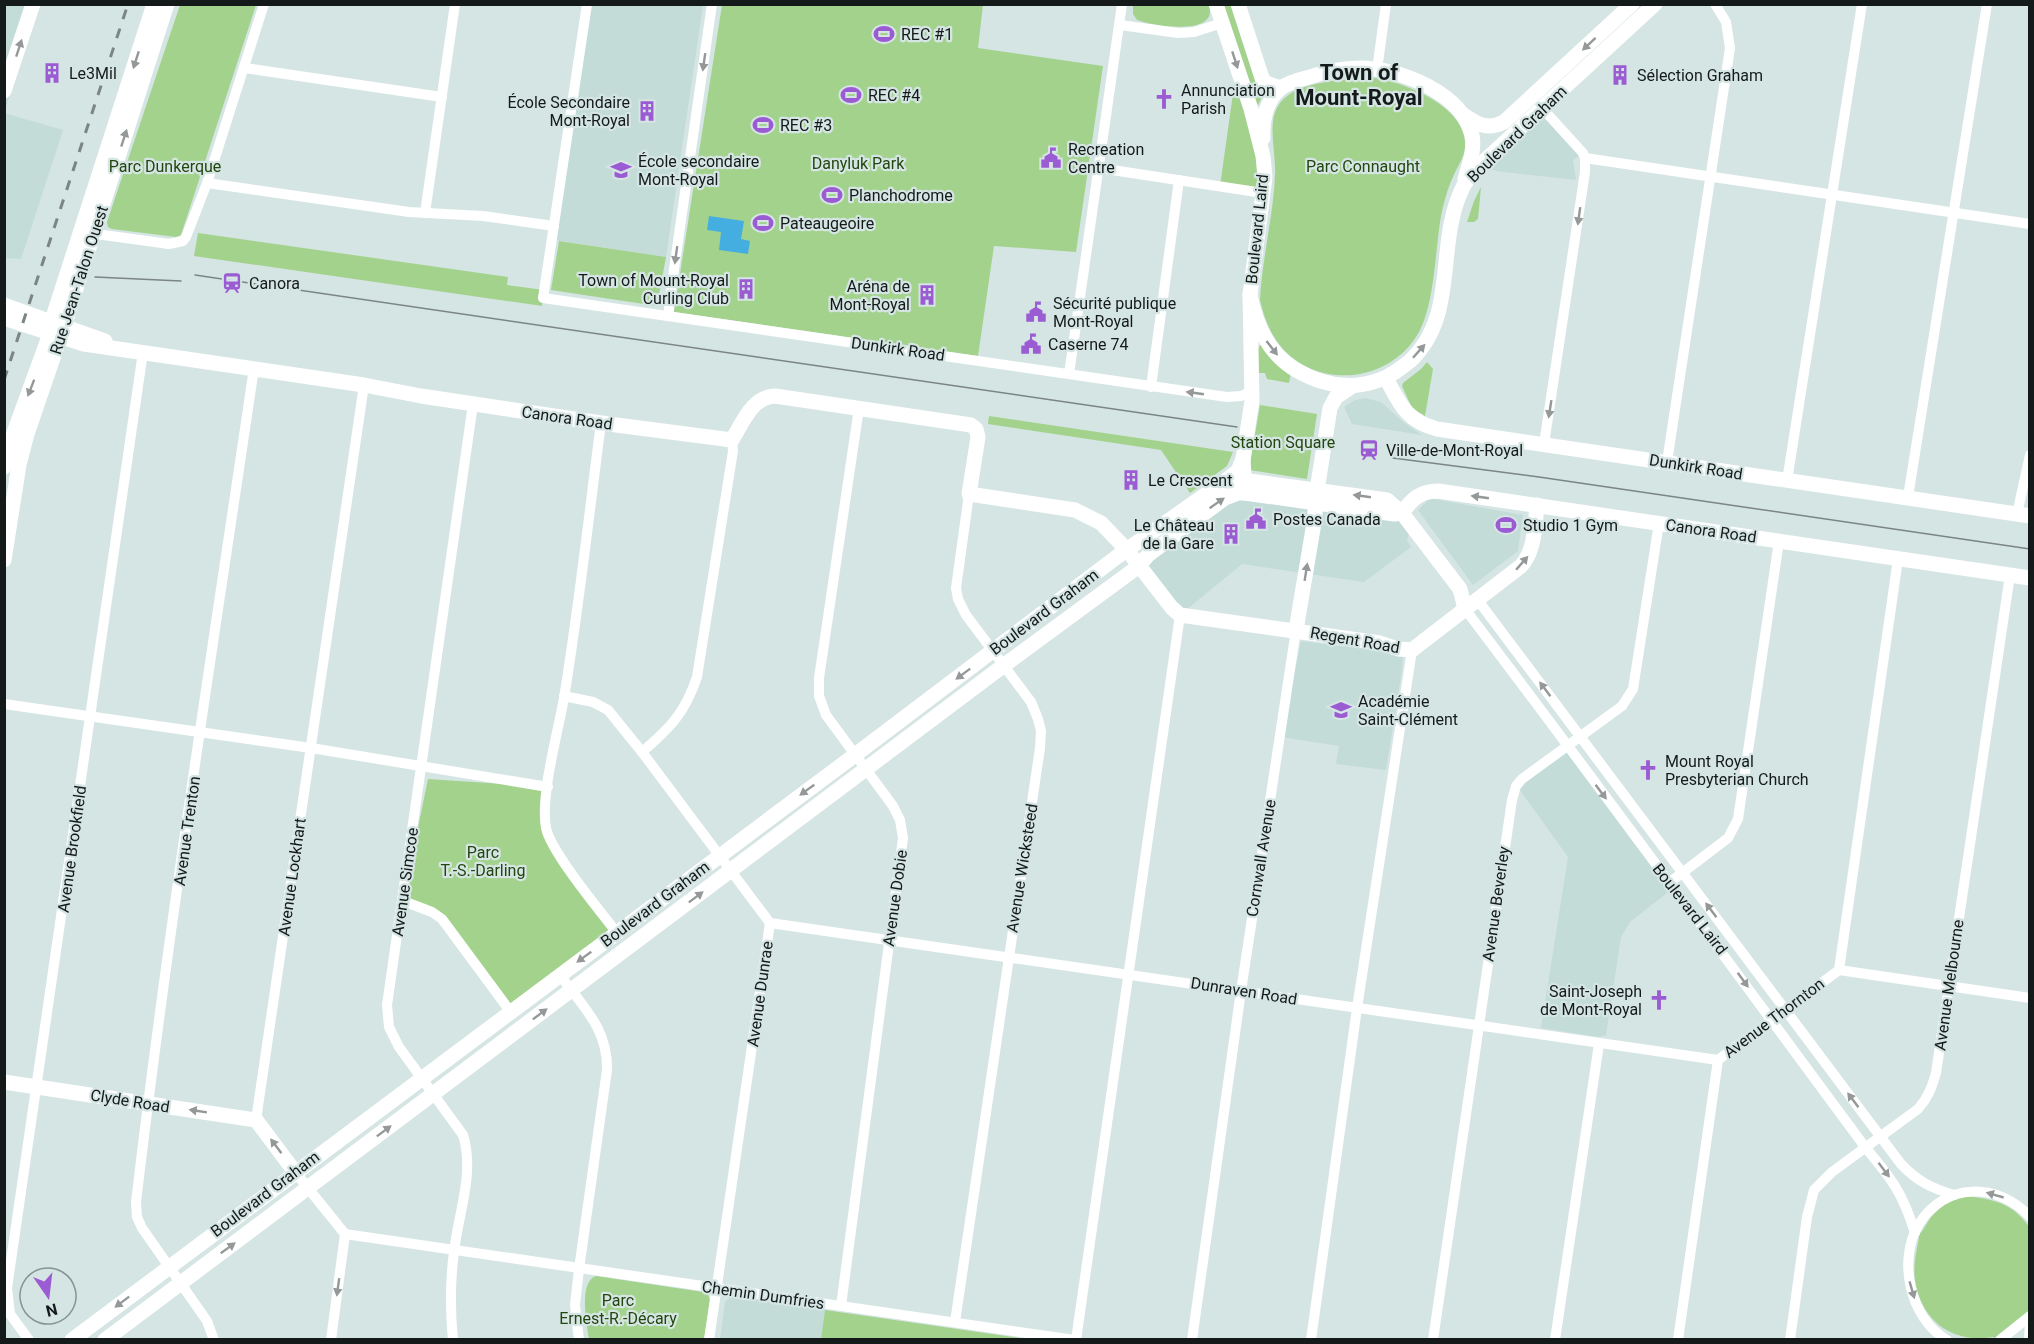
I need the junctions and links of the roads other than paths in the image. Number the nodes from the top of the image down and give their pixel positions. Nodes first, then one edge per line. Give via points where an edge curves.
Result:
1 (33, 4) edge
2 (154, 4) edge
3 (167, 4) edge
4 (264, 4) edge
5 (455, 4) edge
6 (586, 4) edge
7 (712, 4) edge
8 (1122, 4) edge
9 (1216, 4) edge
10 (1238, 4) edge
11 (1386, 4) edge
12 (1632, 4) edge
13 (1655, 4) edge
14 (1715, 4) edge
15 (1862, 4) edge
16 (1987, 4) edge
17 (1222, 23) junction
18 (1119, 25) junction
19 (244, 68) junction
20 (1377, 70) junction
21 (1281, 88) junction
22 (4, 91) edge
23 (442, 97) junction
24 (1542, 108) junction
25 (1462, 113) junction
26 (1263, 156) junction
27 (1585, 158) junction
28 (1099, 168) junction
29 (1710, 176) junction
30 (1179, 180) junction
31 (207, 183) junction
32 (1464, 184) junction
33 (1263, 193) junction
34 (1831, 194) junction
35 (425, 213) junction
36 (1953, 213) junction
37 (2030, 224) edge
38 (554, 226) junction
39 (87, 232) junction
40 (1250, 295) junction
41 (4, 305) edge
42 (669, 316) junction
43 (4, 318) edge
44 (56, 329) junction
45 (143, 352) junction
46 (254, 368) junction
47 (1069, 374) junction
48 (1386, 378) junction
49 (364, 385) junction
50 (1151, 387) junction
51 (1351, 387) junction
52 (1252, 398) junction
53 (472, 404) junction
54 (859, 408) junction
55 (601, 423) junction
56 (732, 440) junction
57 (1544, 444) junction
58 (2030, 455) edge
59 (1243, 459) junction
60 (1667, 462) junction
61 (4, 467) edge
62 (1787, 481) junction
63 (1225, 482) junction
64 (1244, 486) junction
65 (969, 494) junction
66 (1316, 497) junction
67 (1908, 497) junction
68 (1537, 505) junction
69 (1402, 513) junction
70 (2023, 515) edge
71 (1659, 523) junction
72 (1779, 541) junction
73 (1127, 550) junction
74 (1898, 558) junction
75 (4, 560) edge
76 (1139, 566) junction
77 (2010, 575) junction
78 (2030, 578) edge
79 (1460, 589) junction
80 (1477, 599) junction
81 (1465, 609) junction
82 (1180, 615) junction
83 (1296, 630) junction
84 (1412, 650) junction
85 (993, 652) junction
86 (1003, 666) junction
87 (564, 696) junction
88 (4, 704) edge
89 (90, 716) junction
90 (200, 732) junction
91 (1580, 736) junction
92 (1567, 745) junction
93 (311, 748) junction
94 (642, 752) junction
95 (855, 755) junction
96 (422, 765) junction
97 (866, 770) junction
98 (548, 787) junction
99 (720, 854) junction
100 (732, 870) junction
101 (1683, 873) junction
102 (1669, 883) junction
103 (403, 901) junction
104 (770, 923) junction
105 (616, 933) junction
106 (889, 940) junction
107 (1008, 957) junction
108 (1839, 969) junction
109 (1128, 974) junction
110 (560, 975) junction
111 (1949, 986) junction
112 (571, 990) junction
113 (1241, 991) junction
114 (2030, 998) edge
115 (1357, 1008) junction
116 (1785, 1010) junction
117 (510, 1011) junction
118 (1772, 1020) junction
119 (1478, 1026) junction
120 (1599, 1044) junction
121 (1719, 1060) junction
122 (421, 1078) junction
123 (4, 1082) edge
124 (37, 1087) junction
125 (433, 1095) junction
126 (147, 1103) junction
127 (256, 1120) junction
128 (1880, 1137) junction
129 (1865, 1147) junction
130 (295, 1172) junction
131 (308, 1188) junction
132 (1953, 1195) junction
133 (2030, 1217) edge
134 (1914, 1233) junction
135 (345, 1234) junction
136 (454, 1251) junction
137 (169, 1267) junction
138 (579, 1269) junction
139 (181, 1282) junction
140 (717, 1288) junction
141 (841, 1306) junction
142 (2030, 1318) edge
143 (955, 1322) junction
144 (29, 1340) edge
145 (72, 1340) edge
146 (105, 1340) edge
147 (214, 1340) edge
148 (331, 1340) edge
149 (453, 1340) edge
150 (579, 1340) edge
151 (709, 1340) edge
152 (1076, 1340) edge
153 (1192, 1340) edge
154 (1311, 1340) edge
155 (1433, 1340) edge
156 (1555, 1340) edge
157 (1678, 1340) edge
158 (1790, 1340) edge
159 (1947, 1340) edge
160 (2000, 1340) edge
161 (2029, 1340) edge

22 -> 1 street
2 -> 39 street, Rue Jean-Talon Ouest
39 -> 3 street, Rue Jean-Talon Ouest
4 - 19 street
5 - 23 street
6 - 38 street
7 -> 42 street
8 - 18 street
9 - 17 street, Boulevard Laird
10 - 21 street via 1262,78
11 - 20 street
12 -> 25 street, Boulevard Graham via 1504,122 1497,126 1477,125
13 - 24 street, Boulevard Graham
14 - 29 street via 1726,22 1730,48
15 - 34 street
16 - 36 street
17 - 18 street via 1178,33
17 -> 26 street, Boulevard Laird
18 - 28 street
19 - 23 street
19 - 31 street
20 - 21 street via 1322,73
20 - 25 street via 1437,91
21 - 26 street via 1265,114
23 - 35 street
24 - 27 street
24 - 32 street, Boulevard Graham
25 - 32 street via 1473,143
26 - 33 street, Boulevard Laird
27 - 29 street
27 -> 57 street
28 - 30 street
28 - 47 street
29 - 34 street
29 - 60 street
30 - 33 street
30 - 50 street
31 - 35 street
31 - 39 street via 183,241 169,244
48 -> 32 street, Boulevard Graham via 1426,343 1440,313 1451,225
33 - 40 street, Boulevard Laird
34 - 36 street
34 - 62 street
35 - 38 street
36 - 37 street
36 - 67 street
38 - 42 street, Dunkirk Road via 543,298
39 - 44 street, Rue Jean-Talon Ouest
40 -> 51 street, Boulevard Graham via 1259,328 1279,357 1317,380
40 - 52 street, Boulevard Laird
41 - 44 street
42 - 47 street, Dunkirk Road
43 - 44 street
44 - 45 street, Canora Road
44 -> 61 street, Rue Jean-Talon Ouest via 33,381
44 - 75 street, Rue Jean-Talon Ouest via 23,449
45 - 46 street, Canora Road
45 - 89 street, Avenue Brookfield
46 - 49 street, Canora Road
46 - 90 street, Avenue Trenton
47 - 50 street, Dunkirk Road
48 - 51 street, Boulevard Graham
48 - 57 street, Dunkirk Road via 1402,407 1421,423 1437,429
49 - 53 street, Canora Road
49 - 93 street, Avenue Lockhart
52 -> 50 street, Dunkirk Road
51 - 66 street, Cornwall Avenue via 1336,397 1328,416
52 - 59 street, Boulevard Laird
53 - 55 street, Canora Road
53 - 96 street, Avenue Simcoe
54 - 56 street via 768,396 754,404
54 - 65 street, Avenue Wicksteed via 971,425 978,436
54 - 95 street, Avenue Dobie via 818,686 826,715
55 - 56 street, Canora Road
55 - 87 street
56 - 94 street via 697,677 692,694 671,726
57 - 60 street, Dunkirk Road
58 - 70 street
59 - 63 street, Boulevard Laird via 1238,471
59 - 64 street, Boulevard Laird
60 - 62 street, Dunkirk Road
62 - 67 street, Dunkirk Road
63 - 64 street, Boulevard Graham
63 - 73 street, Boulevard Graham
64 - 66 street
76 -> 64 street, Boulevard Graham via 1148,555
65 - 73 street via 1075,510 1101,523
65 - 85 street, Avenue Wicksteed via 956,588 964,611
66 - 69 street via 1330,491 1387,500
83 -> 66 street, Cornwall Avenue
67 - 70 street, Dunkirk Road
68 -> 69 street, Canora Road via 1429,491 1419,494
68 - 71 street, Canora Road
80 -> 68 street, Regent Road via 1527,560
69 - 79 street, Boulevard Laird
71 - 72 street, Canora Road
71 - 91 street, Avenue Beverley via 1633,689 1622,706
72 - 74 street, Canora Road
72 - 101 street via 1738,819 1728,838
73 - 76 street
73 - 85 street, Boulevard Graham
74 - 77 street, Canora Road
74 - 108 street, Avenue Thornton
76 - 82 street
76 - 86 street, Boulevard Graham
77 - 78 street, Canora Road
77 - 111 street, Avenue Melbourne
79 - 80 street, Boulevard Laird
79 - 81 street, Boulevard Laird
80 - 81 street, Regent Road
91 -> 80 street, Boulevard Laird
81 - 84 street, Regent Road
81 - 92 street, Boulevard Laird
82 - 83 street, Regent Road
82 - 109 street
83 - 84 street, Regent Road
83 - 113 street, Cornwall Avenue
84 - 115 street
85 - 86 street, Avenue Wicksteed
85 -> 95 street, Boulevard Graham
86 - 97 street, Boulevard Graham
86 - 107 street, Avenue Wicksteed via 1031,702 1041,731
87 - 94 street, Avenue Dunrae via 593,702 608,710
87 - 98 street
88 - 89 street
89 - 90 street
89 - 124 street, Avenue Brookfield
90 - 93 street
90 - 126 street, Avenue Trenton
91 - 92 street, Avenue Beverley
91 - 101 street, Boulevard Laird
92 -> 102 street, Boulevard Laird
92 - 119 street, Avenue Beverley via 1522,779 1514,792
93 - 96 street
93 - 127 street, Avenue Lockhart
94 - 99 street, Avenue Dunrae
95 - 97 street, Avenue Dobie
95 -> 99 street, Boulevard Graham
96 - 98 street
96 - 103 street, Avenue Simcoe
97 - 100 street, Boulevard Graham
97 - 106 street, Avenue Dobie via 893,806 903,838
98 - 105 street via 545,819 552,843
99 - 100 street, Avenue Dunrae
99 - 105 street, Boulevard Graham
100 - 104 street, Avenue Dunrae
112 -> 100 street, Boulevard Graham
101 - 102 street
116 -> 101 street, Boulevard Laird
102 -> 118 street, Boulevard Laird
103 - 117 street via 442,919
103 - 122 street, Avenue Simcoe via 387,1017 399,1047
104 - 106 street, Dunraven Road
104 - 140 street, Avenue Dunrae
105 -> 110 street, Boulevard Graham
106 - 107 street, Dunraven Road
106 - 141 street, Avenue Dobie
107 - 109 street, Dunraven Road
107 - 143 street, Avenue Wicksteed
108 - 111 street
108 - 116 street, Avenue Thornton
109 - 113 street, Dunraven Road
109 - 152 street
110 - 112 street
110 - 117 street, Boulevard Graham
111 - 114 street
111 - 128 street, Avenue Melbourne via 1932,1089 1918,1109
125 -> 112 street, Boulevard Graham
112 - 138 street via 597,1024 607,1054
113 - 115 street, Dunraven Road
113 - 153 street, Cornwall Avenue
115 - 119 street, Dunraven Road
115 - 154 street
116 - 118 street, Avenue Thornton
128 -> 116 street, Boulevard Laird
117 - 122 street, Boulevard Graham
118 - 121 street, Avenue Thornton
118 - 129 street, Boulevard Laird
119 - 120 street, Dunraven Road
119 - 155 street, Avenue Beverley
120 - 121 street, Dunraven Road
120 - 156 street
121 - 157 street, Avenue Thornton
122 - 125 street, Avenue Simcoe
122 - 130 street, Boulevard Graham
123 - 124 street, Clyde Road
124 - 126 street, Clyde Road
124 - 144 street, Avenue Brookfield via 7,1288 10,1314
131 -> 125 street, Boulevard Graham
125 - 136 street, Avenue Simcoe via 463,1135 467,1147 468,1164
127 -> 126 street, Clyde Road
126 - 137 street, Avenue Trenton via 135,1202 142,1228
130 -> 127 street
128 - 129 street, Avenue Melbourne
128 - 132 street, Boulevard Laird via 1914,1178
129 -> 134 street, Boulevard Laird via 1899,1191
129 - 158 street, Avenue Melbourne via 1814,1190
130 - 131 street
130 - 137 street, Boulevard Graham
131 - 135 street
139 -> 131 street, Boulevard Graham
133 -> 132 street, Boulevard Laird via 2012,1201 1994,1194 1979,1191
132 - 134 street, Boulevard Laird via 1928,1213
134 -> 159 street, Boulevard Laird via 1909,1264 1912,1294 1923,1318
135 - 136 street, Chemin Dumfries
135 -> 148 street
136 - 138 street, Chemin Dumfries
136 - 149 street, Avenue Simcoe via 449,1301
137 - 139 street, Avenue Trenton
137 -> 145 street, Boulevard Graham
138 - 140 street, Chemin Dumfries
138 - 150 street via 575,1305
139 - 146 street, Boulevard Graham
139 - 147 street, Avenue Trenton via 207,1321
140 - 141 street, Chemin Dumfries
140 - 151 street, Avenue Dunrae
141 - 143 street, Chemin Dumfries
142 - 160 street
142 - 161 street
143 - 152 street, Chemin Dumfries

